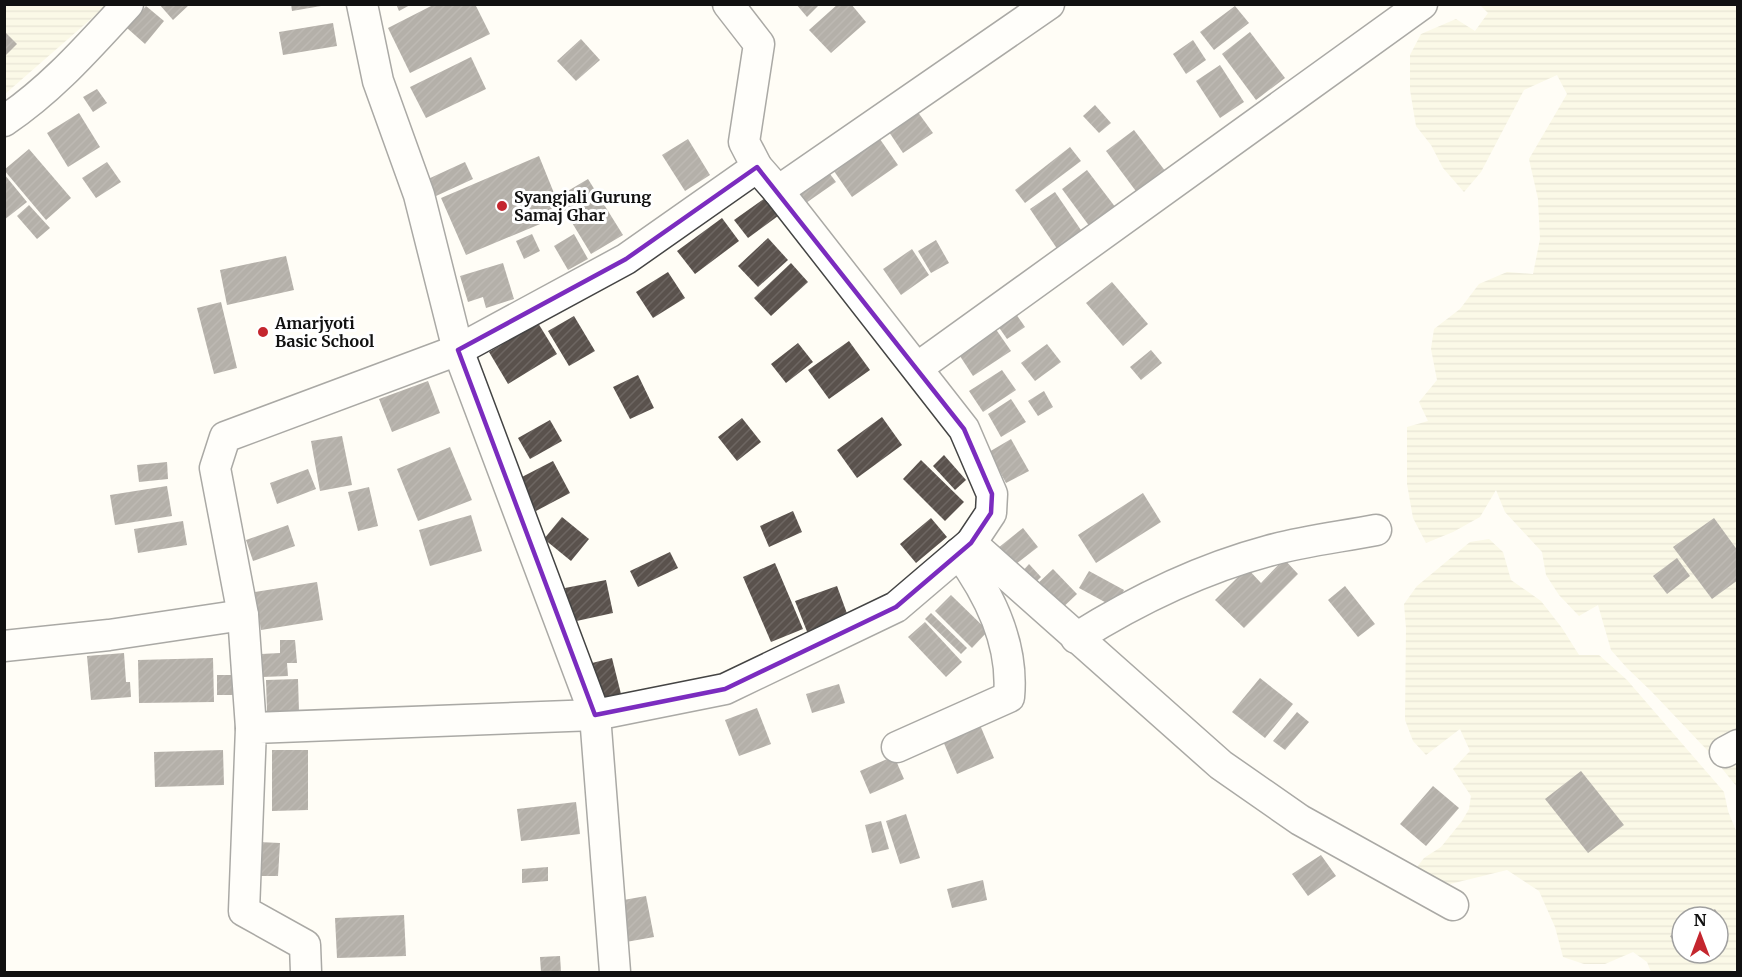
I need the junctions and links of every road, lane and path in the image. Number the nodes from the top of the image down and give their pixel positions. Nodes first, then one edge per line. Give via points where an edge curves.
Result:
1 (128, 4) edge
2 (362, 4) edge
3 (728, 4) edge
4 (1049, 4) edge
5 (1422, 4) edge
6 (4, 122) edge
7 (757, 167) junction
8 (778, 191) junction
9 (458, 350) junction
10 (917, 368) junction
11 (1376, 530) dead end
12 (965, 548) junction
13 (243, 615) junction
14 (1076, 638) junction
15 (4, 646) edge
16 (595, 715) junction
17 (251, 728) junction
18 (897, 747) dead end
19 (1453, 905) dead end
20 (306, 972) edge
21 (615, 972) edge

1 - 6 street via 30,104
2 - 9 street via 378,81 419,195
3 - 7 street via 759,44 744,142
4 - 8 street
5 - 10 street
7 - 8 street
7 - 9 street via 626,259
8 - 10 street
9 - 13 street via 225,437 215,468
9 - 16 street
10 - 12 street via 964,429 992,494 992,513
11 - 14 street via 1268,550 1205,572 1116,613
12 - 14 street
12 - 16 street via 896,607 725,689
12 - 18 street via 1001,628 1011,675 1009,697
13 - 15 street
13 - 17 street
14 - 19 street via 1221,765 1300,820
16 - 17 street
16 - 21 street
17 - 20 street via 244,911 305,945

